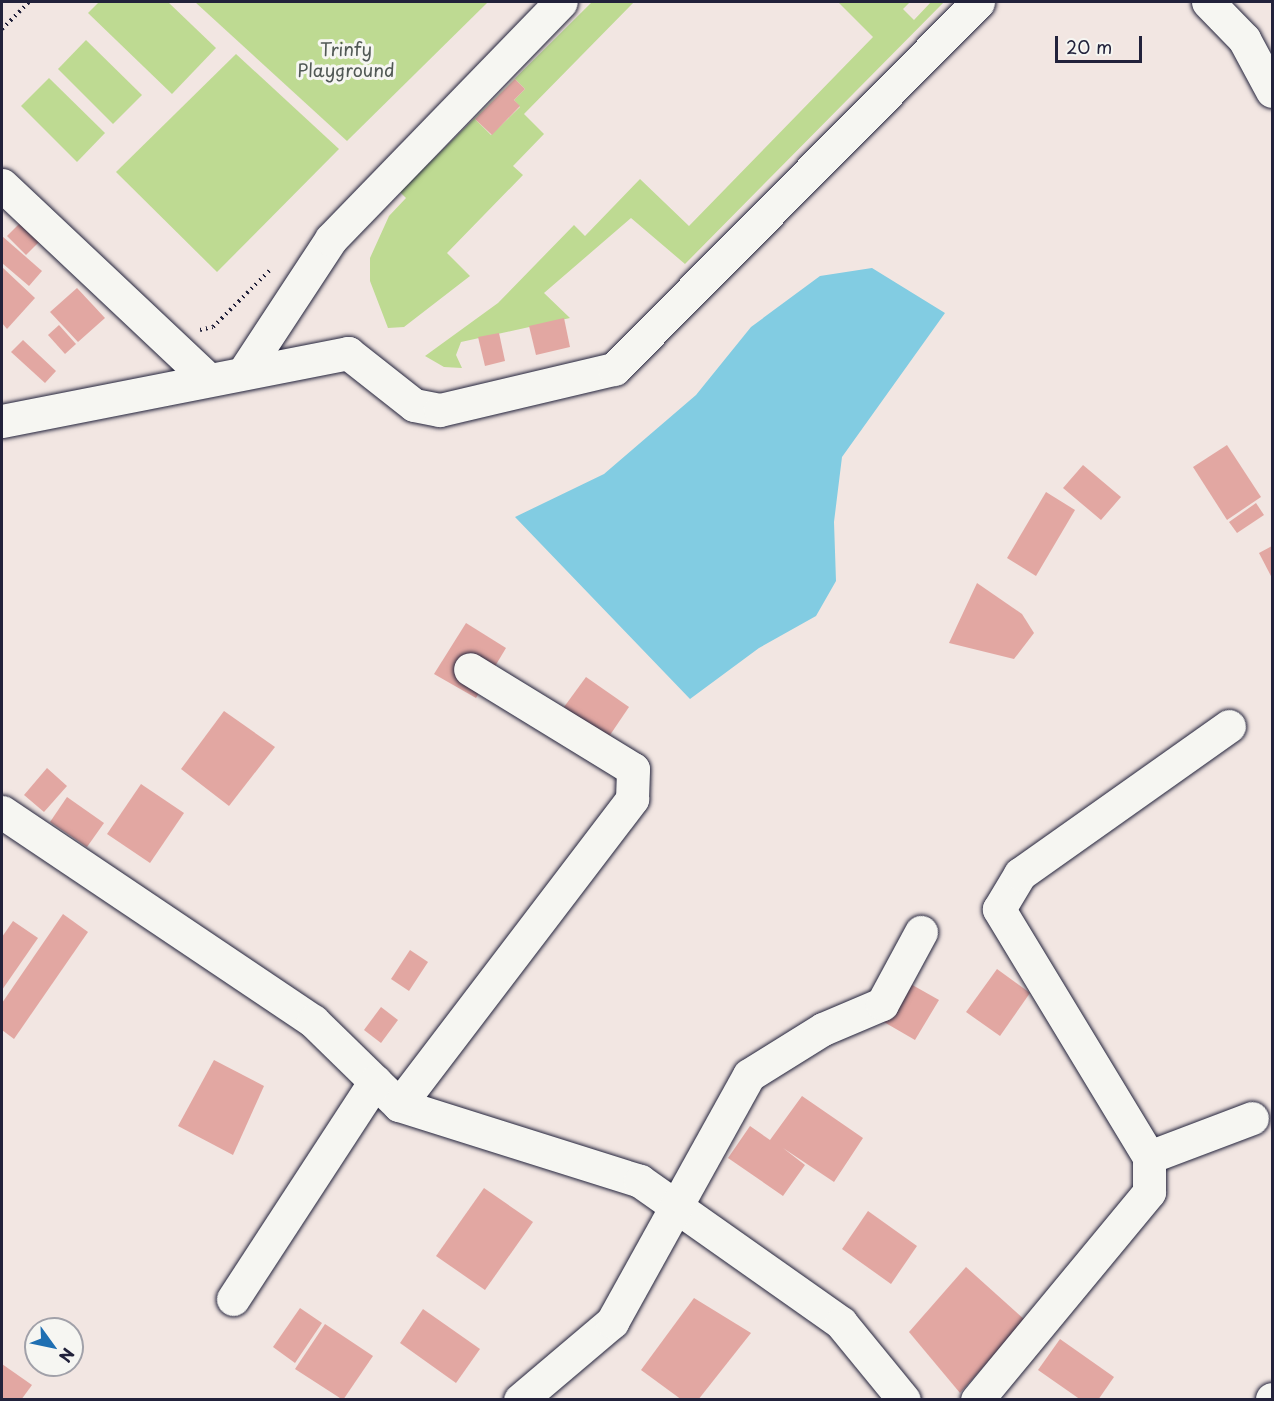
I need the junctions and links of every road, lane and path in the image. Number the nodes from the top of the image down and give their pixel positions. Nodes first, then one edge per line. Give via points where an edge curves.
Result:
1 (29, 2) edge
2 (561, 2) edge
3 (978, 2) edge
4 (1208, 2) edge
5 (2, 29) edge
6 (1272, 91) edge
7 (2, 185) edge
8 (243, 373) junction
9 (208, 379) junction
10 (2, 421) edge
11 (470, 669) dead end
12 (1229, 726) dead end
13 (2, 812) edge
14 (921, 932) dead end
15 (375, 1081) junction
16 (399, 1105) junction
17 (1252, 1118) dead end
18 (1149, 1157) junction
19 (676, 1206) junction
20 (233, 1299) dead end
21 (520, 1400) edge
22 (904, 1400) edge
23 (977, 1400) edge

1 - 5 path
2 - 8 street via 331,239
3 - 8 street via 614,369 440,410 414,405 348,353
4 - 6 street via 1244,39
7 - 9 street
8 - 9 street
9 - 10 street
11 - 16 street via 633,769 632,799
12 - 18 street via 1020,874 999,909
13 - 15 street via 313,1021
14 - 19 street via 882,1004 823,1029 749,1075
15 - 16 street
15 - 20 street
16 - 19 street via 640,1181
17 - 18 street
18 - 23 street via 1149,1192
19 - 21 street via 612,1322
19 - 22 street via 841,1323

